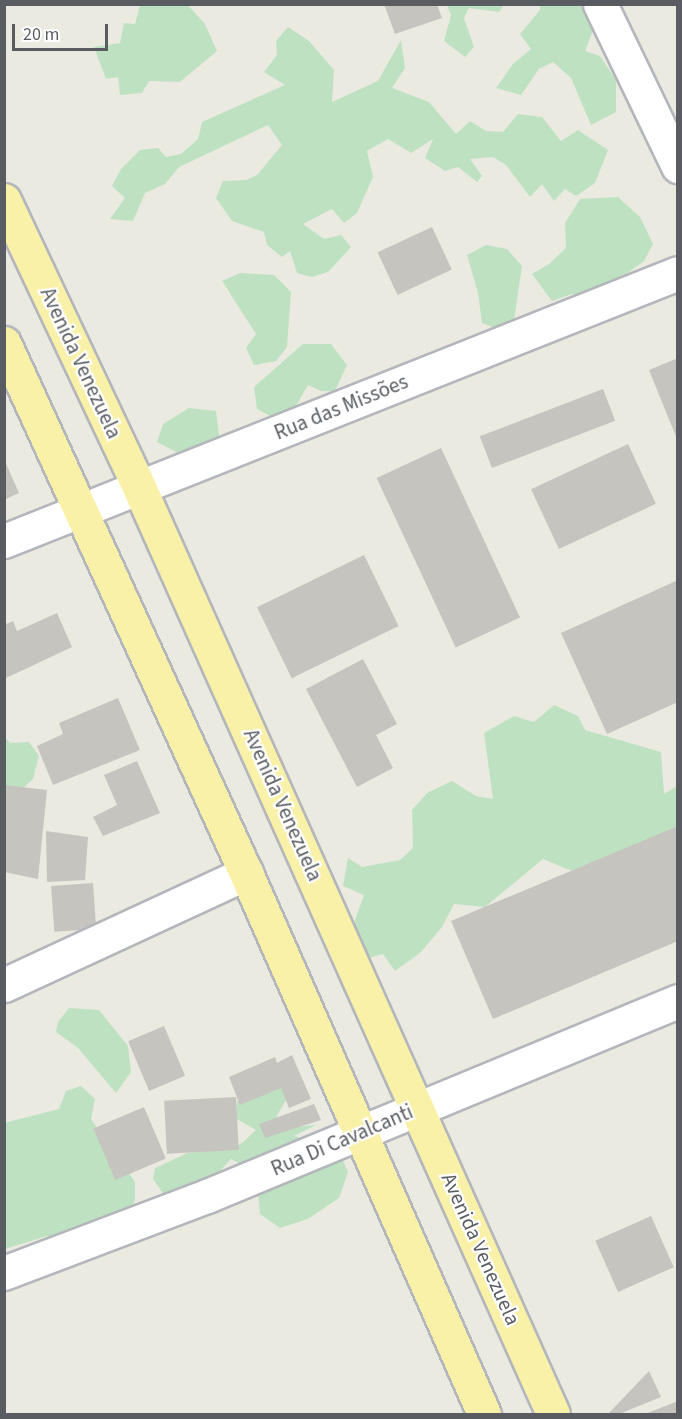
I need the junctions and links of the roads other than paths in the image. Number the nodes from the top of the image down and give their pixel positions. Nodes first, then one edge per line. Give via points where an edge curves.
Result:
1 (600, 4) edge
2 (678, 166) edge
3 (4, 200) edge
4 (678, 273) edge
5 (4, 343) edge
6 (139, 487) junction
7 (82, 512) junction
8 (4, 541) edge
9 (246, 873) junction
10 (4, 985) edge
11 (678, 1001) edge
12 (419, 1107) junction
13 (361, 1130) junction
14 (4, 1273) edge
15 (483, 1414) edge
16 (553, 1414) edge

1 - 2 street
3 - 6 main road, Avenida Venezuela
4 - 6 street, Rua das Missões
5 - 7 main road
6 - 7 street, Rua das Missões
6 - 12 main road, Avenida Venezuela
7 - 8 street, Rua das Missões
7 - 9 main road
9 - 10 street
9 - 13 main road
11 - 12 street, Rua Di Cavalcanti
12 - 13 street, Rua Di Cavalcanti
12 - 16 main road, Avenida Venezuela
13 - 14 street, Rua Di Cavalcanti via 207,1196
13 - 15 main road

